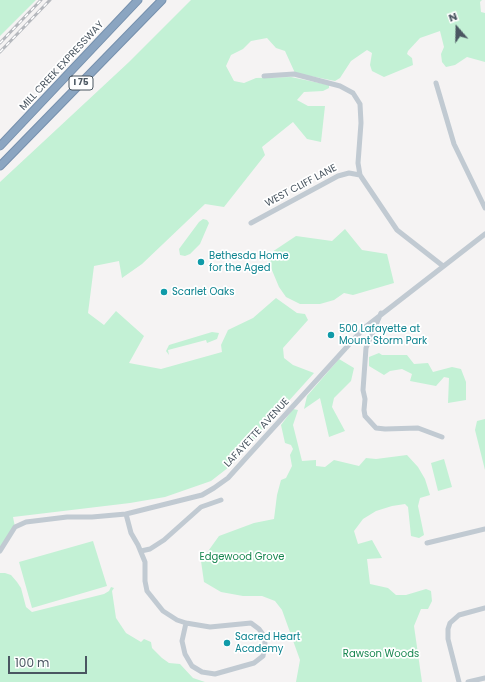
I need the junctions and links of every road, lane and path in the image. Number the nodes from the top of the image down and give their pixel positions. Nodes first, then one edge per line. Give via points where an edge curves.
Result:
1 (138, 0) edge
2 (162, 0) edge
3 (264, 76) dead end
4 (436, 83) dead end
5 (0, 146) edge
6 (0, 166) edge
7 (360, 175) junction
8 (485, 208) edge
9 (251, 223) dead end
10 (485, 234) edge
11 (443, 266) junction
12 (381, 313) junction
13 (442, 437) dead end
14 (221, 500) dead end
15 (126, 514) junction
16 (485, 529) edge
17 (427, 543) dead end
18 (0, 551) edge
19 (142, 551) junction
20 (485, 608) edge
21 (186, 623) junction
22 (485, 678) edge
23 (459, 682) edge
24 (468, 682) edge

1 - 5 highway, MILL CREEK EXPRESSWAY / I 75
2 - 6 highway, I 75
3 - 7 street via 294,74 340,86 353,93 358,99 361,123 358,163
4 - 8 street via 454,144
7 - 9 street, WEST CLIFF LANE via 349,173 338,176
7 - 11 street via 397,230
10 - 11 street, LAFAYETTE AVENUE
11 - 12 street, LAFAYETTE AVENUE
12 - 13 street via 366,348 363,390 366,399 365,416 376,428 418,428
12 - 15 street, LAFAYETTE AVENUE via 364,328 228,478 202,495
14 - 19 street via 201,507 160,543
15 - 18 street, LAFAYETTE AVENUE via 26,522 15,527
15 - 19 street via 130,533
16 - 17 street
19 - 21 street via 146,562 146,584 150,596 169,615
20 - 23 street via 459,615 448,628 448,640
21 - 21 street via 182,641 185,654 192,666 202,672 215,674 254,663 263,656 264,636 251,623 210,627
22 - 24 street

